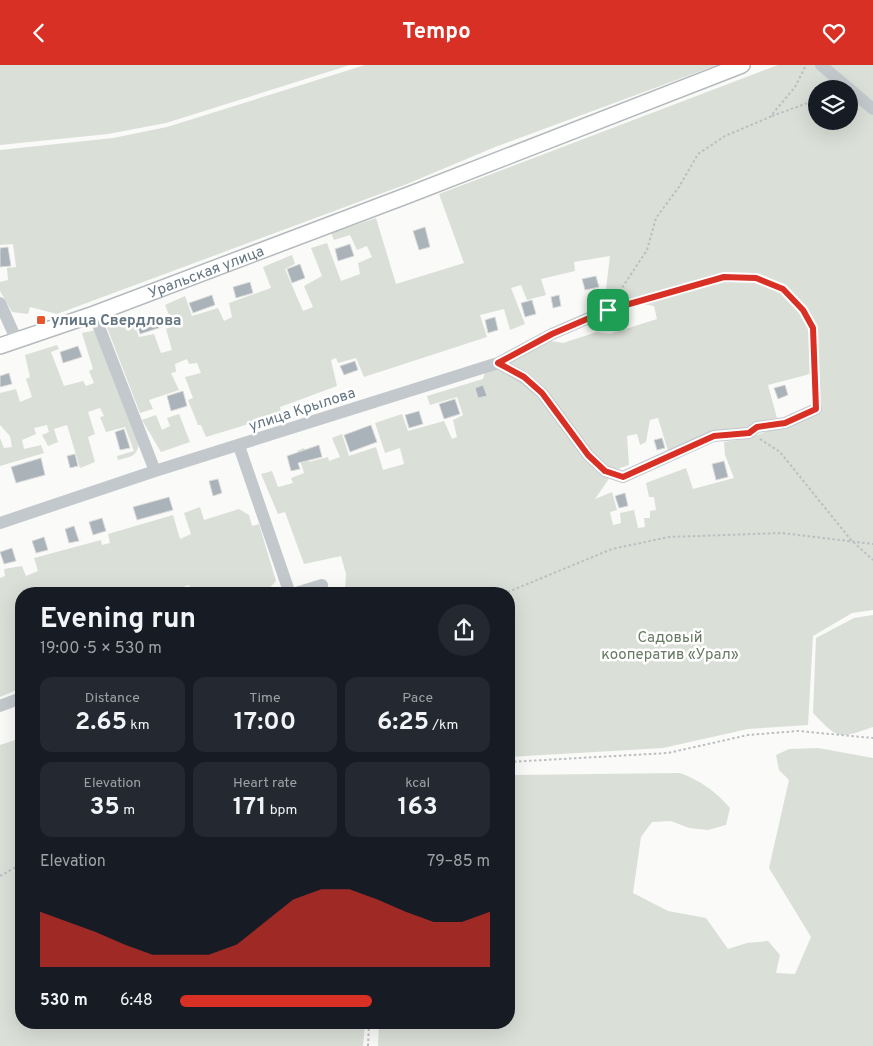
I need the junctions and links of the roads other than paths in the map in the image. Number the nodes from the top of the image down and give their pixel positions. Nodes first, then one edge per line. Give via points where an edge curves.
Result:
1 (742, 65) edge
2 (821, 65) edge
3 (873, 109) edge
4 (0, 303) edge
5 (608, 310) road end
6 (94, 314) junction
7 (17, 341) junction
8 (0, 346) edge
9 (498, 363) junction
10 (816, 409) road end
11 (239, 446) junction
12 (155, 471) junction
13 (0, 523) edge
14 (322, 585) dead end
15 (289, 587) edge
16 (315, 587) edge
17 (15, 701) edge
18 (0, 707) edge

1 - 6 main road, Уральская улица
2 - 3 street
4 - 7 street
5 - 9 street, улица Крылова via 552,334
6 - 7 main road, Уральская улица
6 - 12 street
7 - 8 main road, Уральская улица
9 - 10 street via 524,377 542,393 588,455 605,471 623,477 714,436 749,433 757,427 785,423
9 - 11 street, улица Крылова
11 - 12 street, улица Крылова
11 - 15 street
12 - 13 street, улица Крылова
14 - 16 street
17 - 18 street

